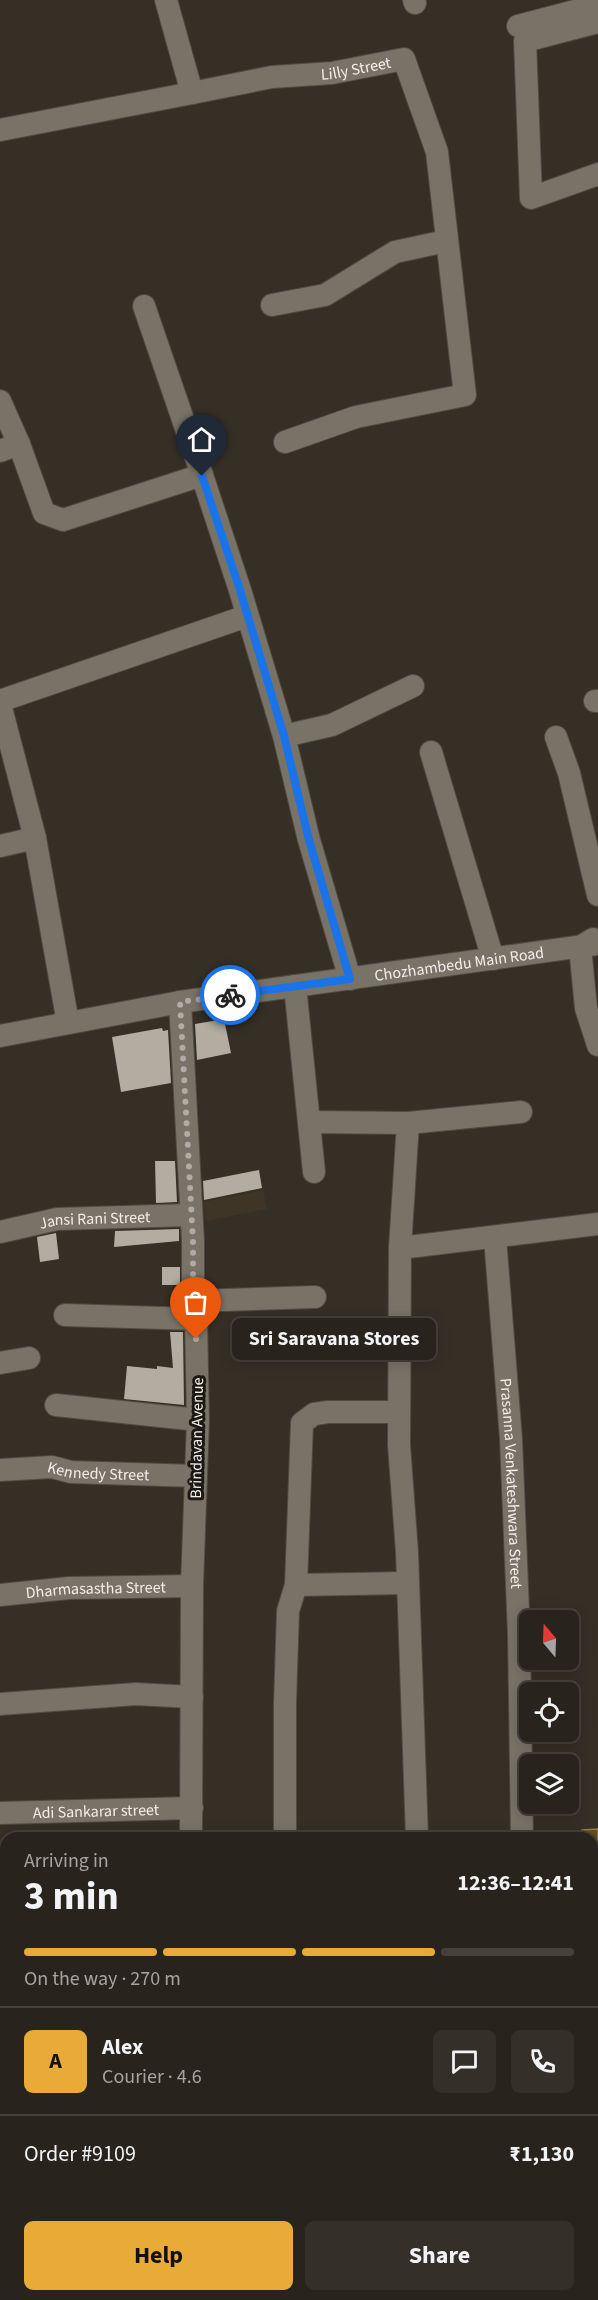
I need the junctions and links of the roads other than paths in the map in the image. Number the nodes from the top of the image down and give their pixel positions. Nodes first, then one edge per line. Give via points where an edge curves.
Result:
1 (166, 0) edge
2 (598, 5) edge
3 (598, 22) edge
4 (518, 26) dead end
5 (192, 93) junction
6 (0, 129) edge
7 (598, 174) edge
8 (446, 242) junction
9 (272, 304) dead end
10 (144, 306) dead end
11 (0, 401) edge
12 (285, 442) dead end
13 (10, 447) edge
14 (202, 476) junction
15 (247, 615) junction
16 (412, 686) dead end
17 (0, 703) edge
18 (284, 736) junction
19 (556, 737) dead end
20 (431, 752) dead end
21 (6, 754) edge
22 (35, 838) junction
23 (0, 846) edge
24 (598, 895) edge
25 (592, 942) edge
26 (493, 959) junction
27 (350, 979) junction
28 (295, 986) junction
29 (180, 1002) junction
30 (68, 1023) junction
31 (0, 1036) edge
32 (598, 1045) edge
33 (521, 1112) dead end
34 (310, 1122) junction
35 (408, 1123) junction
36 (314, 1172) dead end
37 (190, 1215) junction
38 (598, 1224) edge
39 (0, 1232) edge
40 (495, 1238) junction
41 (400, 1248) junction
42 (315, 1297) dead end
43 (194, 1310) junction
44 (65, 1315) dead end
45 (29, 1358) dead end
46 (0, 1363) edge
47 (56, 1405) dead end
48 (399, 1412) junction
49 (198, 1420) junction
50 (0, 1470) edge
51 (196, 1476) junction
52 (407, 1583) junction
53 (296, 1585) junction
54 (192, 1586) junction
55 (0, 1595) edge
56 (192, 1697) junction
57 (0, 1704) edge
58 (192, 1808) junction
59 (0, 1813) edge
60 (191, 1832) edge
61 (285, 1832) edge
62 (417, 1832) edge
63 (522, 1832) edge

1 - 5 street
2 - 4 street
3 - 7 street via 525,41 531,198
5 - 6 street
5 - 8 street, Lilly Street via 272,77 332,73 404,58 437,152
8 - 9 street via 395,252 325,295
8 - 12 street, Lilly Street via 465,395 356,417
10 - 14 street
11 - 13 street
13 - 14 street via 44,513 63,520
14 - 15 street
15 - 17 street
15 - 18 street
16 - 18 street via 332,725
17 - 21 street
18 - 27 street via 309,840
19 - 24 street via 569,773
20 - 26 street
21 - 22 street
22 - 23 street
22 - 30 street
25 - 26 street, Chozhambedu Main Road
25 - 32 street via 586,1008
26 - 27 street, Chozhambedu Main Road
27 - 28 street, Chozhambedu Main Road
28 - 29 street, Chozhambedu Main Road
28 - 34 street
29 - 30 street, Chozhambedu Main Road
29 - 37 street, Brindavan Avenue
30 - 31 street, Chozhambedu Main Road
33 - 35 street
34 - 35 street
34 - 36 street
35 - 41 street
37 - 39 street, Jansi Rani Street via 57,1219
37 - 43 street, Brindavan Avenue
38 - 40 street
40 - 41 street
40 - 63 street, Prasanna Venkateshwara Street via 513,1467
41 - 48 street
42 - 43 street
43 - 44 street
43 - 49 street, Brindavan Avenue
45 - 46 street
47 - 49 street
48 - 52 street
48 - 53 street via 321,1413 302,1423
49 - 51 street, Brindavan Avenue
50 - 51 street, Kennedy Street via 52,1467 81,1473
51 - 54 street, Brindavan Avenue
52 - 53 street
52 - 62 street
53 - 61 street via 288,1611
54 - 55 street, Dharmasastha Street via 69,1588
54 - 56 street, Brindavan Avenue
56 - 57 street via 136,1694
56 - 58 street, Brindavan Avenue
58 - 59 street, Adi Sankarar street
58 - 60 street, Brindavan Avenue

